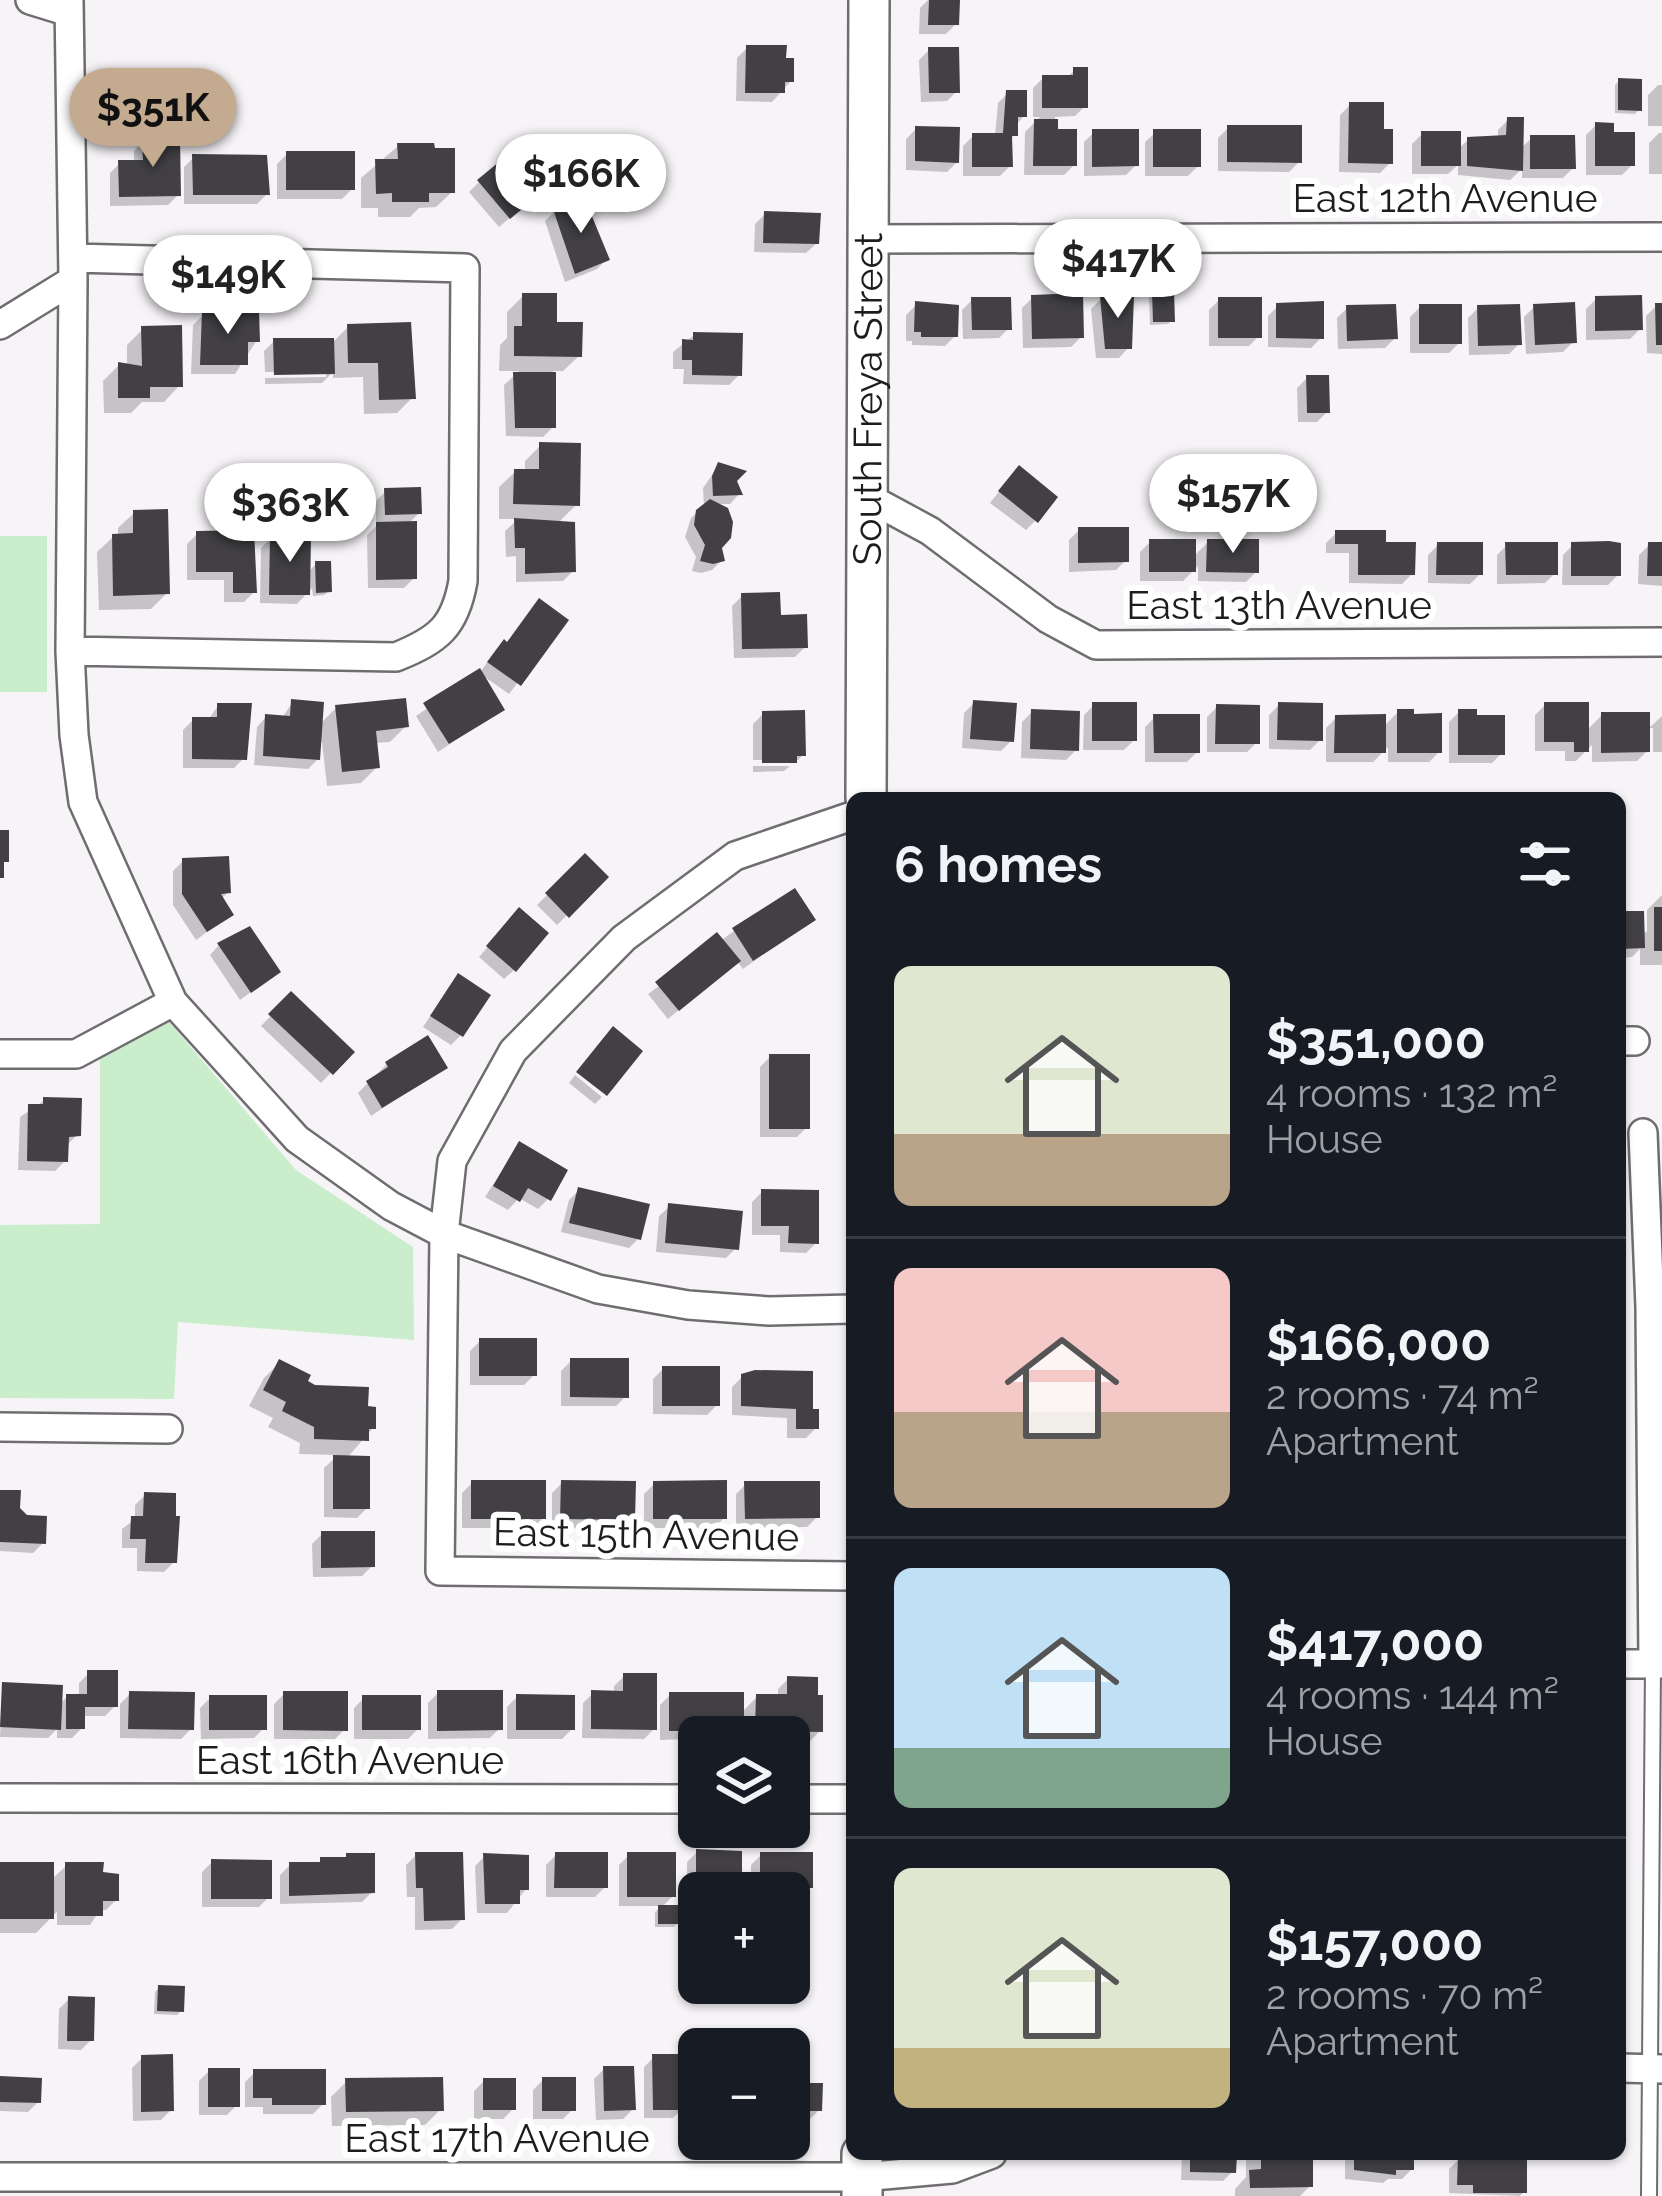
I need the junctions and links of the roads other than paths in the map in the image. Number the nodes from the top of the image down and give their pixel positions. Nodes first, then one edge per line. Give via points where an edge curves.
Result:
1 (29, 0) edge
2 (868, 0) edge
3 (69, 6) edge
4 (1662, 237) edge
5 (868, 239) junction
6 (73, 269) junction
7 (0, 325) edge
8 (869, 497) junction
9 (1662, 642) edge
10 (70, 651) junction
11 (866, 792) edge
12 (846, 818) edge
13 (173, 1002) junction
14 (0, 1054) edge
15 (1642, 1132) edge
16 (444, 1234) junction
17 (1656, 1307) edge
18 (846, 1309) edge
19 (1626, 1314) edge
20 (0, 1427) edge
21 (168, 1429) dead end
22 (846, 1576) edge
23 (1626, 1664) edge
24 (1657, 1664) edge
25 (0, 1798) edge
26 (678, 1798) edge
27 (810, 1799) edge
28 (846, 1799) edge
29 (1626, 2068) edge
30 (1656, 2069) edge
31 (976, 2160) edge
32 (862, 2176) edge
33 (0, 2177) edge
34 (1649, 2196) edge

1 - 3 street
2 - 5 main road, South Freya Street
3 - 6 street
4 - 5 street, East 12th Avenue
5 - 8 main road, South Freya Street
6 - 7 street
6 - 10 street
6 - 10 street via 465,268 463,581 458,610 432,642 396,657
8 - 9 street, East 13th Avenue via 1096,645
8 - 11 main road, South Freya Street
10 - 13 street via 82,802
12 - 16 street via 735,856 624,938 513,1051 452,1162
13 - 14 street via 76,1054
13 - 16 street via 297,1139 391,1207
15 - 17 street
16 - 18 street via 598,1289 688,1305
16 - 22 street, East 15th Avenue via 440,1571
17 - 19 street
17 - 24 street
20 - 21 street
23 - 24 street
24 - 30 lane
25 - 26 street, East 16th Avenue
27 - 28 street
29 - 30 street
30 - 34 lane
31 - 32 street, East 17th Avenue
32 - 33 street, East 17th Avenue

